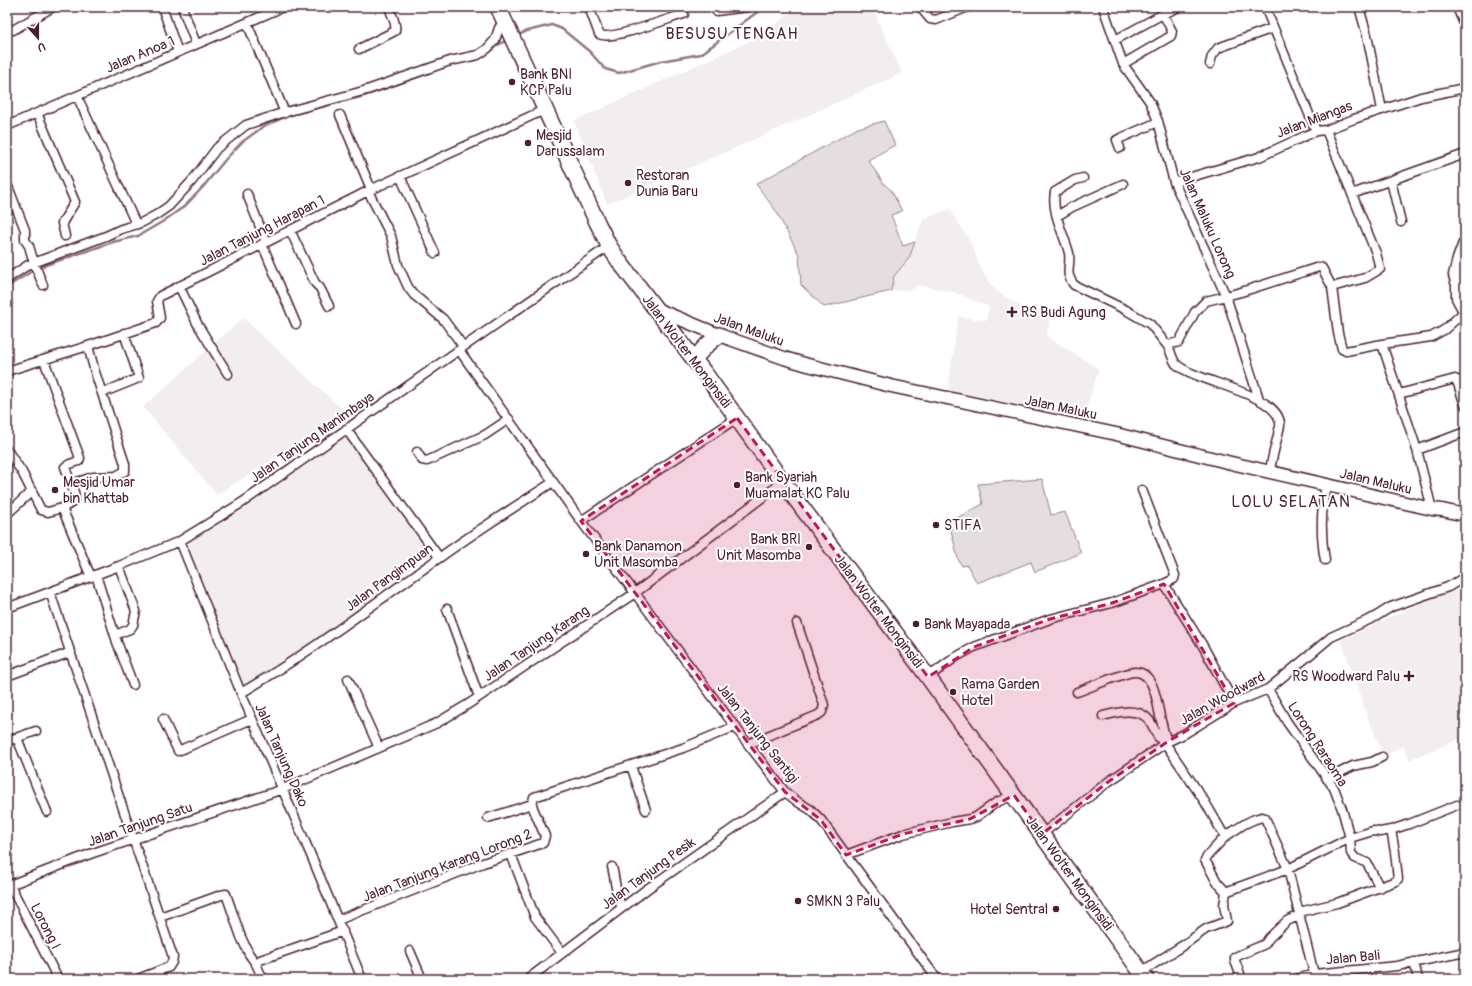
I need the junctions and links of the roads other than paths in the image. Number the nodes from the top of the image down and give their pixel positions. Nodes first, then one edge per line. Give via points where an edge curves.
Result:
1 (53, 7) edge
2 (162, 7) edge
3 (182, 7) edge
4 (283, 7) edge
5 (388, 7) edge
6 (589, 7) edge
7 (748, 7) edge
8 (920, 7) edge
9 (968, 7) edge
10 (1103, 7) edge
11 (1179, 7) edge
12 (1265, 7) edge
13 (1359, 7) edge
14 (1459, 7) edge
15 (266, 10) edge
16 (716, 11) dead end
17 (684, 14) dead end
18 (1163, 14) junction
19 (503, 17) edge
20 (1465, 20) edge
21 (247, 23) junction
22 (1273, 28) junction
23 (7, 31) edge
24 (1115, 40) junction
25 (196, 44) junction
26 (359, 49) dead end
27 (178, 52) junction
28 (1123, 64) junction
29 (1210, 64) dead end
30 (1465, 88) edge
31 (77, 96) junction
32 (544, 110) junction
33 (1382, 110) junction
34 (37, 113) junction
35 (285, 113) junction
36 (340, 115) dead end
37 (1158, 122) junction
38 (7, 126) edge
39 (1326, 130) junction
40 (1316, 131) junction
41 (1120, 148) dead end
42 (1465, 154) edge
43 (400, 176) junction
44 (1083, 178) dead end
45 (1391, 181) junction
46 (1174, 182) junction
47 (7, 184) edge
48 (1123, 184) dead end
49 (370, 190) junction
50 (247, 194) dead end
51 (1352, 194) junction
52 (1057, 216) junction
53 (1401, 222) dead end
54 (136, 224) junction
55 (290, 230) junction
56 (65, 236) dead end
57 (264, 243) junction
58 (1465, 243) edge
59 (609, 246) junction
60 (435, 253) dead end
61 (34, 264) junction
62 (7, 279) edge
63 (1461, 283) edge
64 (43, 285) dead end
65 (178, 286) junction
66 (1332, 287) junction
67 (1226, 296) junction
68 (329, 306) dead end
69 (656, 309) junction
70 (1465, 311) edge
71 (296, 324) dead end
72 (124, 333) junction
73 (719, 335) junction
74 (1179, 342) junction
75 (1382, 344) junction
76 (1167, 345) junction
77 (88, 346) junction
78 (461, 348) junction
79 (694, 359) junction
80 (44, 360) junction
81 (1175, 362) junction
82 (7, 371) edge
83 (228, 374) dead end
84 (1461, 380) edge
85 (102, 393) junction
86 (1399, 394) junction
87 (1259, 399) junction
88 (1465, 405) edge
89 (736, 418) junction
90 (509, 419) junction
91 (346, 429) junction
92 (1465, 432) edge
93 (7, 450) edge
94 (1417, 450) junction
95 (417, 452) dead end
96 (1270, 470) junction
97 (552, 482) junction
98 (783, 482) junction
99 (71, 484) junction
100 (1326, 484) junction
101 (1142, 490) dead end
102 (32, 492) junction
103 (62, 508) junction
104 (1432, 509) junction
105 (7, 514) edge
106 (1465, 515) edge
107 (581, 521) junction
108 (180, 541) junction
109 (440, 557) junction
110 (1325, 560) dead end
111 (119, 566) junction
112 (93, 576) junction
113 (1465, 577) edge
114 (1164, 584) junction
115 (50, 592) junction
116 (635, 593) junction
117 (7, 608) edge
118 (447, 609) dead end
119 (797, 623) dead end
120 (115, 635) junction
121 (71, 652) junction
122 (7, 676) edge
123 (928, 677) junction
124 (348, 679) dead end
125 (133, 685) dead end
126 (1268, 689) junction
127 (1077, 692) dead end
128 (241, 693) junction
129 (480, 696) junction
130 (1234, 703) junction
131 (1104, 716) dead end
132 (164, 719) dead end
133 (252, 719) junction
134 (736, 726) junction
135 (36, 731) dead end
136 (17, 738) junction
137 (7, 741) edge
138 (1166, 742) junction
139 (748, 744) junction
140 (379, 748) junction
141 (1382, 757) dead end
142 (631, 766) junction
143 (1327, 779) junction
144 (283, 789) junction
145 (786, 792) junction
146 (1014, 795) junction
147 (532, 804) junction
148 (1457, 805) dead end
149 (646, 810) dead end
150 (47, 812) dead end
151 (488, 818) dead end
152 (1390, 830) junction
153 (1042, 834) junction
154 (1225, 837) junction
155 (1350, 838) junction
156 (132, 839) junction
157 (511, 854) junction
158 (846, 855) junction
159 (612, 867) dead end
160 (1288, 869) junction
161 (9, 885) edge
162 (1380, 888) junction
163 (1226, 892) junction
164 (622, 908) junction
165 (1300, 913) junction
166 (160, 917) junction
167 (338, 920) junction
168 (343, 931) junction
169 (410, 951) dead end
170 (1465, 952) edge
171 (562, 953) junction
172 (1414, 962) junction
173 (256, 964) junction
174 (1314, 974) junction
175 (1144, 976) edge
176 (58, 979) edge
177 (138, 979) edge
178 (263, 979) edge
179 (362, 979) edge
180 (422, 979) edge
181 (528, 979) edge
182 (937, 979) edge
183 (1242, 979) edge
184 (1295, 979) edge
185 (1418, 979) edge

1 - 23 street
2 - 27 street
3 - 25 street
4 - 15 street, Jalan Anoa 1
5 - 26 street via 395,23 395,31
6 - 17 street via 599,34 604,37 630,32
7 - 16 street
8 - 9 street via 930,19 936,20
10 - 24 street, Jalan Maluku Lorong
11 - 18 street
12 - 22 street
13 - 33 street
14 - 20 main road
15 - 21 street, Jalan Anoa 1
18 - 24 street
18 - 28 street via 1172,31 1171,36
19 - 32 highway, Jalan Wolter Monginsidi
19 - 35 street via 495,40 482,53
21 - 25 street, Jalan Anoa 1
21 - 35 street
22 - 29 street via 1218,48
22 - 40 street
24 - 28 street, Jalan Maluku Lorong
25 - 27 street, Jalan Anoa 1
27 - 31 street, Jalan Anoa 1
28 - 37 street, Jalan Maluku Lorong via 1150,102
30 - 33 street, Jalan Miangas
31 - 34 street, Jalan Anoa 1
31 - 54 street
32 - 43 street, Jalan Tanjung Harapan 1
32 - 59 highway, Jalan Wolter Monginsidi
33 - 39 street, Jalan Miangas
34 - 38 street, Jalan Anoa 1
34 - 56 street via 75,202 62,222
35 - 54 street via 243,128 211,154 192,181 169,206 156,216
36 - 49 street
37 - 41 street via 1117,140
37 - 46 street, Jalan Maluku Lorong
39 - 40 street, Jalan Miangas
39 - 51 street
40 - 46 street, Jalan Miangas via 1259,157
42 - 45 street
43 - 49 street, Jalan Tanjung Harapan 1
43 - 60 street
44 - 52 street via 1054,192
45 - 51 street
45 - 53 street
46 - 67 street, Jalan Maluku Lorong
47 - 61 street via 26,230 25,240
48 - 52 street
49 - 55 street, Jalan Tanjung Harapan 1
49 - 78 street via 391,236 398,265 408,287 443,319
50 - 57 street
51 - 66 street via 1380,269 1365,278
52 - 76 street via 1069,253 1067,273 1074,285 1150,324
54 - 61 street
55 - 57 street, Jalan Tanjung Harapan 1
55 - 68 street
57 - 65 street, Jalan Tanjung Harapan 1
57 - 71 street
58 - 63 main road via 1455,275
59 - 69 highway, Jalan Wolter Monginsidi
59 - 78 street, Jalan Tanjung Manimbaya
61 - 62 street via 28,265
61 - 64 street
63 - 70 main road via 1458,298
65 - 72 street, Jalan Tanjung Harapan 1 via 158,298 159,321
65 - 83 street
66 - 67 street via 1319,267
66 - 75 street via 1342,349 1346,351
67 - 74 street, Jalan Maluku Lorong via 1206,301 1195,312
67 - 87 street
69 - 73 main road, Jalan Maluku
69 - 79 highway, Jalan Wolter Monginsidi
70 - 75 street via 1444,330 1431,337
72 - 77 street, Jalan Tanjung Harapan 1
72 - 85 street via 139,378
73 - 79 highway
73 - 96 main road, Jalan Maluku via 784,358 891,386
74 - 76 street
74 - 81 street, Jalan Maluku Lorong
75 - 86 street
76 - 81 street
77 - 80 street, Jalan Tanjung Harapan 1
77 - 85 street
78 - 90 street
78 - 91 street, Jalan Tanjung Manimbaya
79 - 89 highway, Jalan Wolter Monginsidi
80 - 82 street, Jalan Tanjung Harapan 1
80 - 99 street via 80,458 66,467
81 - 87 street via 1195,374
84 - 86 street via 1455,379
84 - 88 street
85 - 99 street via 125,471 116,476 93,477
86 - 94 street
87 - 96 street via 1274,410 1280,423
89 - 98 highway, Jalan Wolter Monginsidi
89 - 107 street
90 - 95 street via 485,434 430,460 422,460
90 - 97 street
91 - 108 street, Jalan Tanjung Manimbaya via 242,502
91 - 109 street
92 - 94 street
93 - 102 street
94 - 104 street
96 - 100 main road, Jalan Maluku
97 - 107 street
97 - 109 street, Jalan Pangimpuan
98 - 116 street, Jalan Tanjung Karang
98 - 123 highway, Jalan Wolter Monginsidi
99 - 103 street via 75,494 74,501
100 - 104 main road, Jalan Maluku
100 - 110 street via 1321,514
101 - 114 street via 1175,575 1174,579
102 - 103 street via 44,511
102 - 105 street
103 - 112 street
104 - 106 main road, Jalan Maluku
107 - 116 street
108 - 111 street, Jalan Tanjung Manimbaya
108 - 128 street, Jalan Tanjung Dako
109 - 128 street, Jalan Pangimpuan via 322,642
111 - 112 street, Jalan Tanjung Manimbaya
111 - 120 street via 136,614 132,628
112 - 115 street, Jalan Tanjung Manimbaya
112 - 120 street
113 - 126 street, Jalan Woodward via 1448,587 1391,607 1331,637
114 - 123 street via 1112,603 1050,619 974,647
114 - 130 street via 1203,646
115 - 117 street, Jalan Tanjung Manimbaya
115 - 121 street
116 - 129 street, Jalan Tanjung Karang
116 - 134 street, Jalan Tanjung Santigi
118 - 129 street
119 - 139 street via 824,709 818,715
120 - 125 street
121 - 122 street
121 - 156 street
123 - 146 highway, Jalan Wolter Monginsidi
124 - 140 street
126 - 130 street, Jalan Woodward
126 - 143 street, Lorong Raraoma via 1286,722
127 - 138 street via 1124,674 1136,672 1144,675 1154,688
128 - 133 street, Jalan Tanjung Dako
129 - 140 street, Jalan Tanjung Karang via 437,723
130 - 138 street, Jalan Woodward via 1184,734
131 - 138 street via 1123,711 1139,713 1149,720 1158,737
132 - 133 street via 178,751
133 - 144 street, Jalan Tanjung Dako
134 - 139 street, Jalan Tanjung Santigi
134 - 142 street
135 - 136 street
136 - 137 street
136 - 150 street
138 - 153 street, Jalan Woodward via 1108,782
138 - 154 street
139 - 145 street, Jalan Tanjung Santigi
140 - 144 street, Jalan Tanjung Karang
141 - 143 street via 1353,766
142 - 147 street via 534,797
142 - 149 street
143 - 155 street, Lorong Raraoma via 1334,788
144 - 156 street, Jalan Tanjung Satu
144 - 167 street, Jalan Tanjung Dako
145 - 158 street, Jalan Tanjung Santigi via 821,820
145 - 164 street, Jalan Tanjung Pesik
146 - 153 highway, Jalan Wolter Monginsidi
146 - 158 street via 997,802 976,817 903,834
147 - 151 street
147 - 157 street, Jalan Tanjung Karang Lorong 2 via 545,840 543,843
148 - 152 street
152 - 155 street via 1373,831
152 - 162 street via 1398,880
153 - 175 highway, Jalan Wolter Monginsidi
154 - 160 street via 1244,824 1262,817
154 - 163 street via 1205,860 1217,882
155 - 160 street
155 - 162 street, Lorong Raraoma via 1351,853 1367,863
156 - 161 street, Jalan Tanjung Satu
156 - 166 street
157 - 167 street, Jalan Tanjung Karang Lorong 2
157 - 171 street via 535,917
158 - 182 street, Jalan Tanjung Santigi
159 - 164 street via 617,897
160 - 163 street
160 - 165 street
161 - 176 street, Lorong I
162 - 165 street
163 - 175 street via 1224,905 1227,921 1206,929
164 - 171 street, Jalan Tanjung Pesik
165 - 174 street
165 - 183 street via 1287,921 1265,944 1235,957
166 - 173 street via 226,894 241,937
166 - 177 street via 172,962 169,967
167 - 168 street, Jalan Tanjung Dako
168 - 173 street via 260,960
168 - 179 street, Jalan Tanjung Dako
169 - 180 street
170 - 172 street, Jalan Bali
171 - 181 street, Jalan Tanjung Pesik
172 - 174 street, Jalan Bali
172 - 185 street
173 - 178 street
174 - 184 street, Jalan Bali

